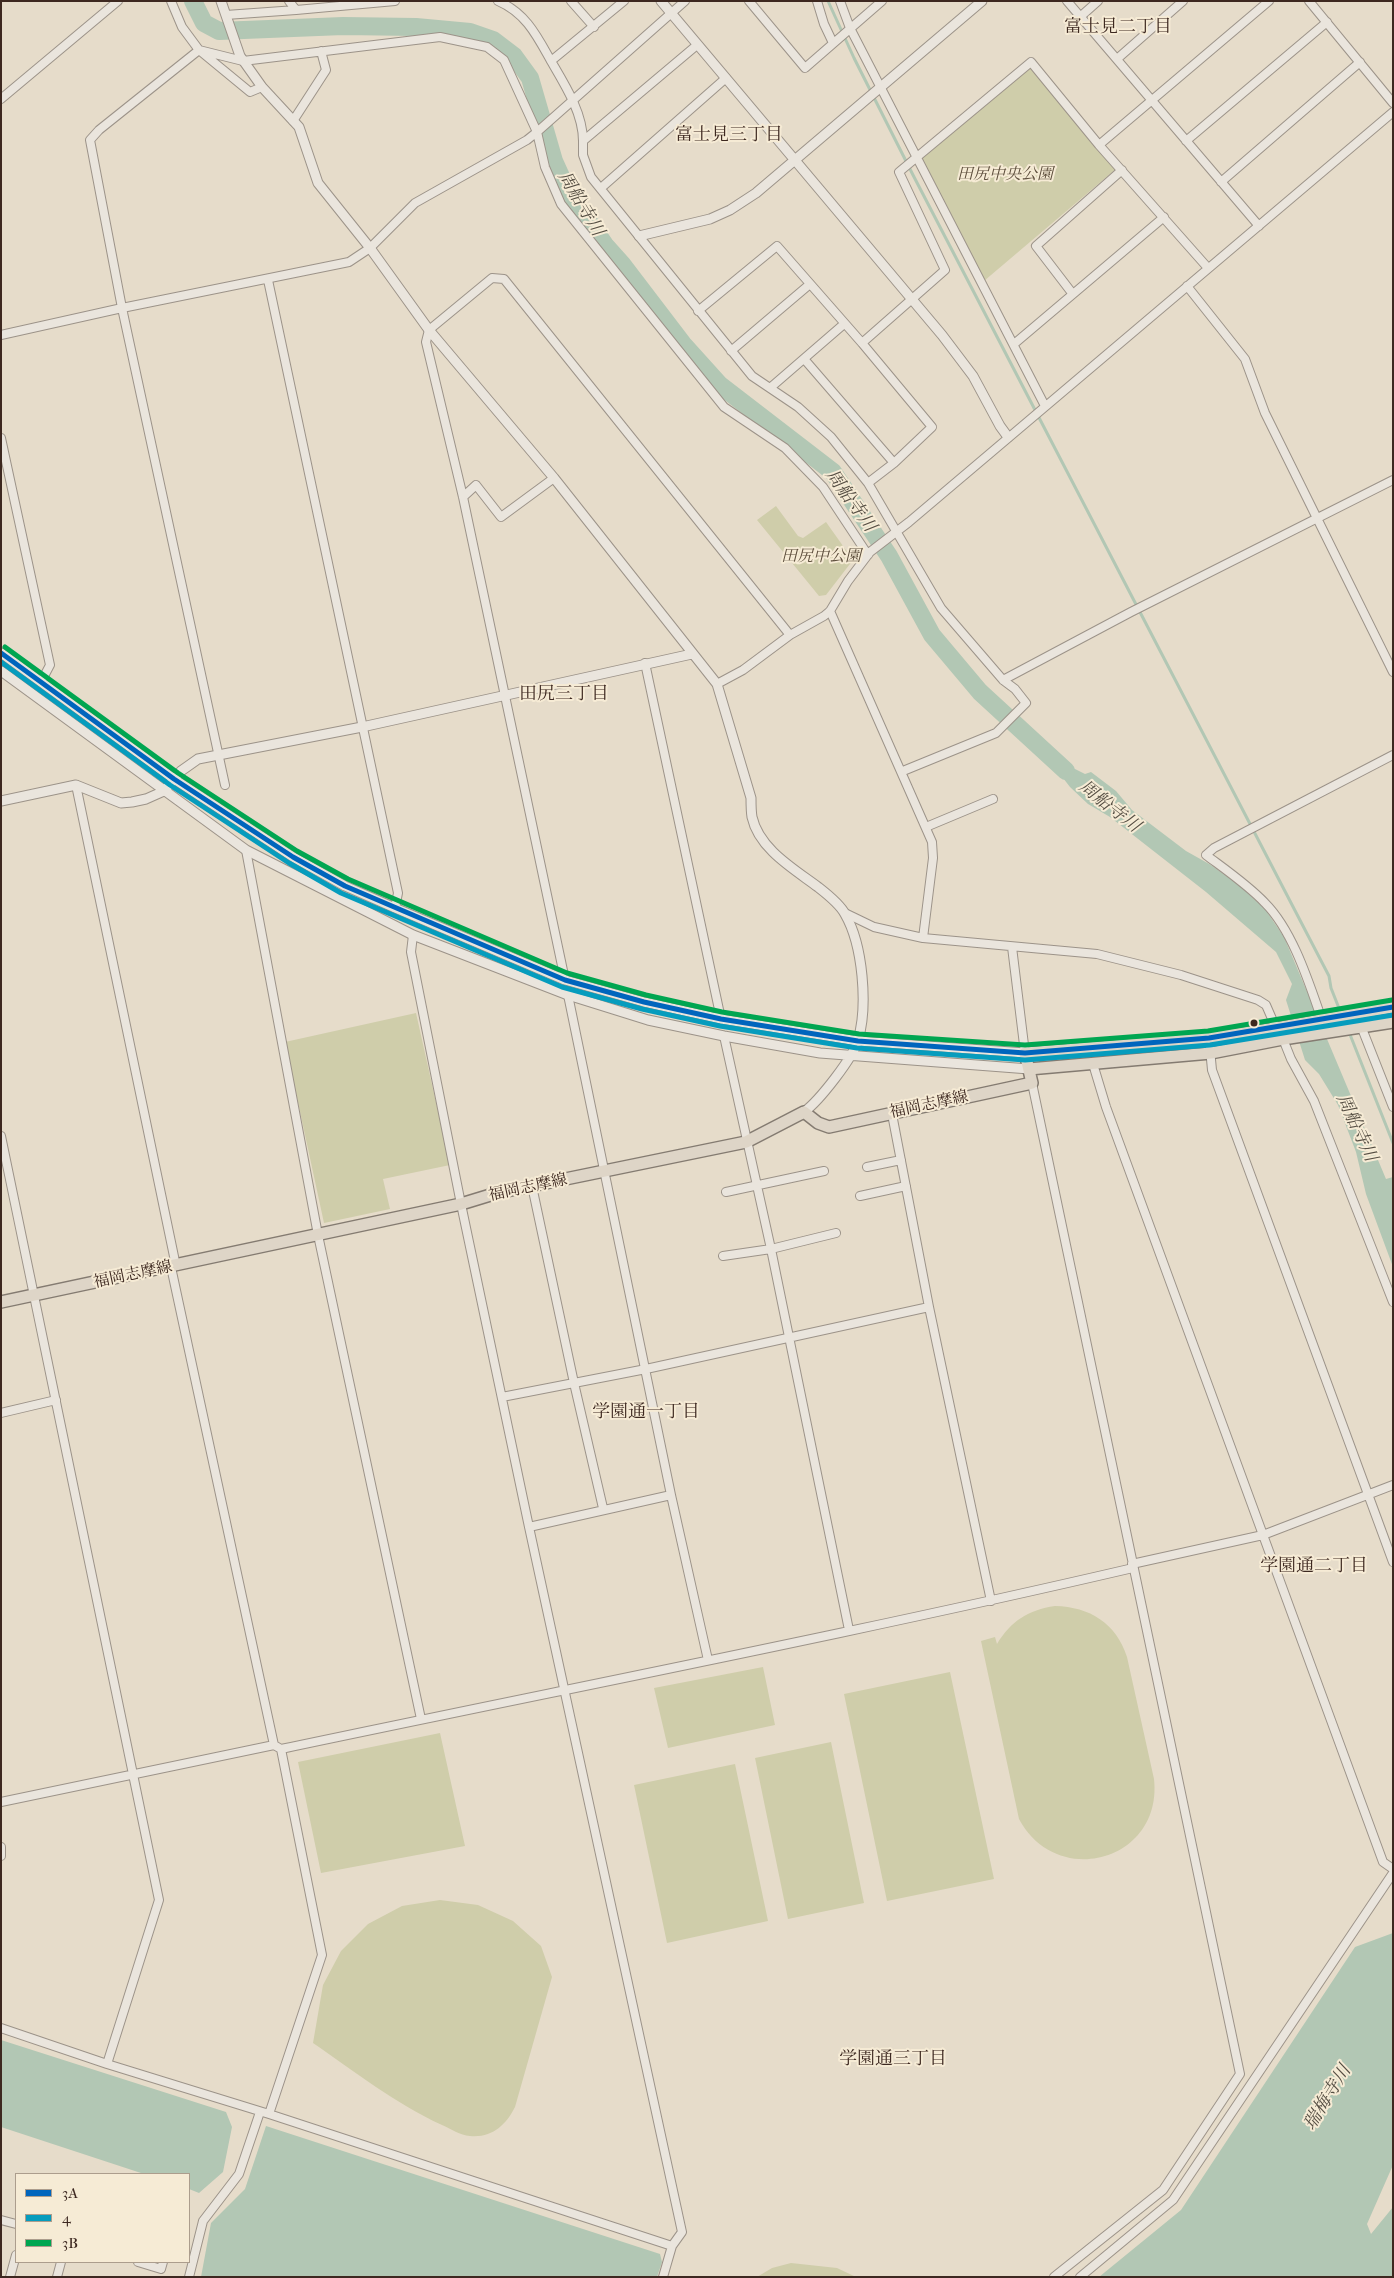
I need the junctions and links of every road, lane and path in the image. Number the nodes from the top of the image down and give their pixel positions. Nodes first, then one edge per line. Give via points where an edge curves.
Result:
1 (171, 1) edge
2 (221, 1) edge
3 (289, 1) edge
4 (396, 1) edge
5 (498, 1) edge
6 (572, 1) edge
7 (624, 1) edge
8 (660, 1) edge
9 (685, 1) edge
10 (749, 1) edge
11 (817, 1) edge
12 (840, 1) edge
13 (882, 1) edge
14 (982, 1) edge
15 (1067, 1) edge
16 (1098, 1) edge
17 (1183, 1) edge
18 (1269, 1) edge
19 (1309, 1) edge
20 (115, 2) edge
21 (363, 3) edge
22 (296, 10) junction
23 (671, 14) junction
24 (1080, 17) junction
25 (227, 18) junction
26 (1328, 22) junction
27 (594, 27) junction
28 (850, 28) junction
29 (834, 43) junction
30 (697, 45) junction
31 (199, 50) junction
32 (321, 51) junction
33 (241, 58) junction
34 (1117, 60) junction
35 (551, 61) junction
36 (1360, 62) junction
37 (726, 78) junction
38 (262, 87) junction
39 (880, 87) junction
40 (1, 99) edge
41 (1151, 101) junction
42 (572, 102) junction
43 (1393, 103) edge
44 (1393, 112) edge
45 (293, 121) junction
46 (537, 132) junction
47 (583, 141) junction
48 (1186, 141) junction
49 (1099, 145) junction
50 (917, 156) junction
51 (795, 160) junction
52 (1122, 170) junction
53 (1221, 182) junction
54 (601, 188) junction
55 (1164, 217) junction
56 (1258, 226) junction
57 (639, 236) junction
58 (370, 248) junction
59 (1208, 268) junction
60 (268, 280) junction
61 (810, 284) junction
62 (1187, 286) junction
63 (1072, 293) junction
64 (911, 300) junction
65 (122, 308) junction
66 (698, 311) junction
67 (844, 324) junction
68 (429, 330) junction
69 (1, 335) edge
70 (862, 343) junction
71 (1014, 344) junction
72 (731, 351) junction
73 (805, 360) junction
74 (770, 388) junction
75 (1045, 406) junction
76 (1008, 437) junction
77 (1, 438) edge
78 (894, 463) junction
79 (554, 478) junction
80 (1393, 480) edge
81 (868, 483) junction
82 (463, 497) junction
83 (1317, 519) junction
84 (896, 532) junction
85 (869, 554) junction
86 (830, 611) junction
87 (790, 635) junction
88 (1, 653) edge
89 (692, 654) junction
90 (645, 664) junction
91 (1, 671) edge
92 (1393, 672) edge
93 (1003, 680) junction
94 (41, 682) junction
95 (718, 684) junction
96 (505, 696) junction
97 (362, 727) junction
98 (218, 754) junction
99 (1393, 755) edge
100 (903, 771) junction
101 (174, 779) junction
102 (76, 785) junction
103 (225, 785) dead end
104 (164, 791) junction
105 (994, 799) dead end
106 (1, 801) edge
107 (926, 827) junction
108 (246, 850) junction
109 (395, 908) junction
110 (845, 913) junction
111 (413, 934) junction
112 (922, 938) junction
113 (1012, 947) junction
114 (565, 980) junction
115 (568, 995) junction
116 (1393, 1007) edge
117 (721, 1019) junction
118 (1322, 1020) junction
119 (1393, 1022) edge
120 (1362, 1026) junction
121 (1276, 1028) junction
122 (724, 1036) junction
123 (1209, 1038) junction
124 (1286, 1038) junction
125 (858, 1041) junction
126 (1025, 1053) junction
127 (1210, 1053) junction
128 (851, 1055) junction
129 (1093, 1064) junction
130 (1029, 1069) junction
131 (1032, 1083) junction
132 (1393, 1107) edge
133 (804, 1112) junction
134 (892, 1114) junction
135 (1, 1136) edge
136 (746, 1142) junction
137 (900, 1160) junction
138 (866, 1167) dead end
139 (824, 1171) dead end
140 (604, 1173) junction
141 (757, 1184) junction
142 (532, 1186) junction
143 (906, 1186) junction
144 (726, 1192) dead end
145 (860, 1196) dead end
146 (461, 1204) junction
147 (836, 1234) dead end
148 (318, 1235) junction
149 (771, 1248) junction
150 (723, 1256) dead end
151 (173, 1266) junction
152 (34, 1295) junction
153 (1, 1302) edge
154 (1393, 1302) edge
155 (929, 1307) junction
156 (788, 1338) junction
157 (646, 1369) junction
158 (574, 1383) junction
159 (502, 1397) junction
160 (56, 1400) junction
161 (1, 1412) edge
162 (1393, 1485) edge
163 (1368, 1494) junction
164 (671, 1495) junction
165 (604, 1508) junction
166 (529, 1526) junction
167 (1263, 1535) junction
168 (1393, 1562) edge
169 (1133, 1566) junction
170 (991, 1601) junction
171 (849, 1630) junction
172 (708, 1660) junction
173 (566, 1689) junction
174 (421, 1719) junction
175 (278, 1747) junction
176 (134, 1774) junction
177 (1, 1802) edge
178 (1, 1847) edge
179 (1, 1856) edge
180 (1393, 1871) edge
181 (1, 2028) edge
182 (106, 2064) junction
183 (260, 2112) junction
184 (269, 2114) junction
185 (1, 2220) edge
186 (15, 2224) edge
187 (672, 2246) junction
188 (15, 2259) edge
189 (61, 2263) edge
190 (141, 2263) edge
191 (163, 2263) edge
192 (10, 2277) edge
193 (57, 2277) edge
194 (189, 2277) edge
195 (664, 2277) edge
196 (1054, 2277) edge
197 (1080, 2277) edge

1 - 31 street via 182,27
2 - 25 street
3 - 22 street
4 - 21 street
5 - 35 street via 527,20
6 - 27 street
7 - 27 street
8 - 23 street
9 - 23 street
10 - 29 street via 805,68
11 - 29 street
12 - 28 street
13 - 28 street
14 - 39 street
15 - 24 street
16 - 24 street
17 - 34 street
18 - 41 street
19 - 26 street
20 - 40 street
21 - 22 street
22 - 25 street
23 - 30 street
23 - 42 street
24 - 34 street
25 - 33 street
26 - 36 street
26 - 48 street
27 - 35 street
28 - 29 street
28 - 39 street
30 - 37 street
30 - 47 street
31 - 33 street
31 - 38 street via 250,92
31 - 65 street via 90,140
32 - 33 street
32 - 45 street via 326,70
32 - 46 street via 440,37 487,47 504,60
33 - 38 street
34 - 41 street
35 - 42 street
36 - 43 street
36 - 53 street
37 - 51 street
37 - 54 street
38 - 45 street
39 - 50 street
39 - 51 street
41 - 48 street
41 - 49 street
42 - 46 street
42 - 47 street via 583,129
44 - 56 street
45 - 58 street via 299,127 318,183
46 - 58 street via 415,204
46 - 85 street via 545,167 561,204 724,407 785,448 823,487
47 - 54 street via 586,166
48 - 53 street
49 - 50 street via 1031,62
49 - 52 street
50 - 64 street via 899,172 945,270
50 - 71 street
51 - 57 street via 730,210 688,226
51 - 64 street
52 - 55 street
52 - 63 street via 1036,246
53 - 56 street
54 - 57 street
55 - 59 street
55 - 63 street
56 - 59 street
57 - 66 street
58 - 60 street via 349,262
58 - 68 street
59 - 62 street
60 - 65 street
60 - 97 street
61 - 66 street via 777,246
61 - 67 street
61 - 72 street
62 - 75 street
62 - 83 street via 1245,359 1265,413
63 - 71 street
64 - 70 street
64 - 76 street via 973,376
65 - 69 street
65 - 98 street
66 - 72 street
67 - 70 street
67 - 73 street
68 - 79 street
68 - 82 street via 426,342
68 - 87 street via 492,278 504,279
70 - 78 street via 932,427
71 - 75 street
72 - 74 street via 752,376
73 - 74 street
73 - 78 street
74 - 81 street via 814,420
75 - 76 street
76 - 84 street
77 - 94 street via 50,665
78 - 81 street
79 - 82 street via 501,517 476,485
79 - 89 street
80 - 83 street
81 - 84 street
82 - 96 street
83 - 92 street
83 - 93 street
84 - 85 street
84 - 93 street via 941,608
85 - 86 street
86 - 87 street
86 - 100 street
87 - 95 street
88 - 94 street
89 - 90 street
89 - 95 street
90 - 96 street
90 - 117 street
91 - 104 street
93 - 100 street via 1026,703 996,733
94 - 101 street
95 - 110 street via 751,798 752,817 761,835 782,861 825,893
96 - 97 street
96 - 114 street
97 - 98 street
97 - 109 street via 398,893
98 - 101 street via 198,759
98 - 103 street
99 - 118 street via 1206,855 1266,904 1277,919 1294,949
100 - 107 street
101 - 104 street
101 - 109 street via 293,857 345,886
102 - 104 street via 121,803 146,799
102 - 106 street
102 - 151 street
104 - 108 street
105 - 107 street
107 - 112 street via 932,842 933,858
108 - 111 street
108 - 148 street
109 - 114 street
110 - 112 street via 874,927
110 - 125 street via 855,940 864,996
111 - 115 street
111 - 146 street via 411,952
112 - 113 street
113 - 121 street via 1096,954 1180,975 1258,1000 1266,1005
113 - 126 street
114 - 117 street
115 - 122 street via 648,1020
115 - 140 street
116 - 118 main road
117 - 125 street
118 - 121 main road
119 - 120 main road
120 - 124 main road
120 - 132 street
121 - 123 main road
122 - 128 street via 820,1053
122 - 136 street
123 - 126 main road
123 - 127 street
124 - 127 main road
124 - 154 street via 1291,1059 1314,1101
125 - 126 street
125 - 128 street
126 - 130 main road
127 - 129 main road
127 - 163 street via 1212,1070
128 - 130 street
128 - 133 street via 826,1090
129 - 130 main road
129 - 167 street
130 - 131 main road
131 - 134 main road, 福岡志摩線
131 - 169 street
133 - 134 main road, 福岡志摩線 via 829,1127
133 - 136 main road, 福岡志摩線
134 - 137 street
135 - 152 street
136 - 140 main road, 福岡志摩線
136 - 141 street
137 - 138 street
137 - 143 street
139 - 141 street
140 - 142 main road, 福岡志摩線
140 - 157 street
141 - 144 street
141 - 149 street
142 - 146 main road, 福岡志摩線
142 - 158 street
143 - 145 street
143 - 155 street
146 - 148 main road, 福岡志摩線
146 - 159 street
147 - 149 street
148 - 151 main road, 福岡志摩線
148 - 174 street
149 - 150 street
149 - 156 street
151 - 152 main road, 福岡志摩線
151 - 175 street
152 - 153 main road, 福岡志摩線
152 - 160 street
155 - 156 street
155 - 170 street
156 - 157 street
156 - 171 street
157 - 158 street
157 - 164 street
158 - 159 street
158 - 165 street
159 - 166 street
160 - 161 street
160 - 176 street
162 - 163 street
163 - 167 street
163 - 168 street
164 - 165 street
164 - 172 street
165 - 166 street
166 - 173 street
167 - 169 street
167 - 180 street via 1383,1862
169 - 170 street
169 - 196 street via 1240,2074 1163,2190
170 - 171 street
171 - 172 street
172 - 173 street
173 - 174 street
173 - 187 street via 682,2232
174 - 175 street
175 - 176 street
175 - 184 street via 322,1955
176 - 177 street
176 - 182 street via 160,1900
178 - 179 street
180 - 197 street via 1173,2200
181 - 182 street
182 - 183 street
183 - 184 street
183 - 194 street via 239,2174 203,2221
184 - 187 street
185 - 186 street
187 - 195 street
188 - 192 street
189 - 193 street
190 - 191 street via 161,2269

